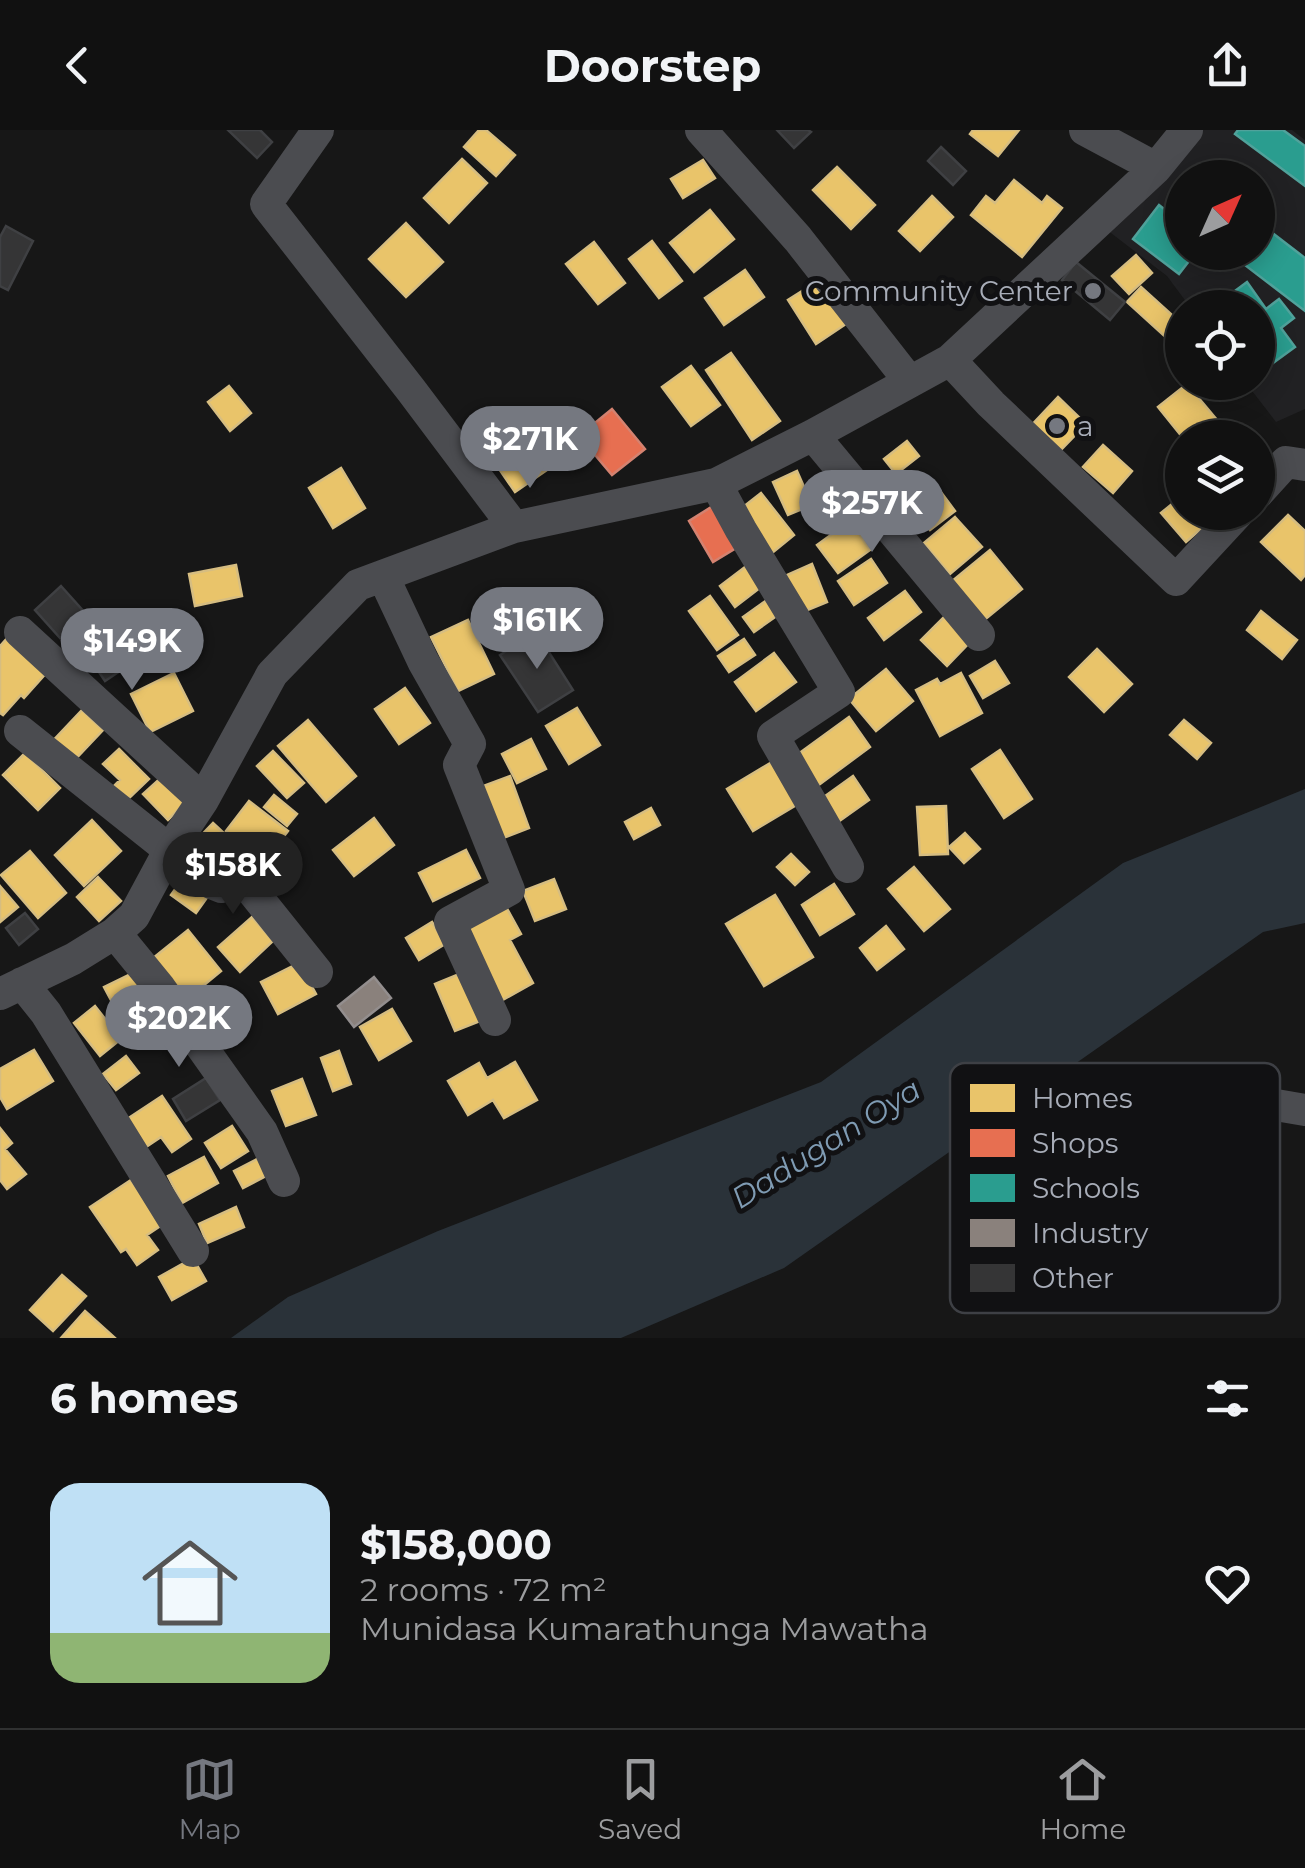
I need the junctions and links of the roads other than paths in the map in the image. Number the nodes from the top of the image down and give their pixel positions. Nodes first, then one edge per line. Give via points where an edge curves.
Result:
1 (318, 130) edge
2 (701, 130) edge
3 (1085, 130) edge
4 (1186, 130) edge
5 (1156, 168) junction
6 (950, 360) junction
7 (910, 382) junction
8 (813, 435) junction
9 (1305, 465) edge
10 (1275, 474) edge
11 (716, 484) junction
12 (514, 527) junction
13 (1222, 530) edge
14 (382, 576) junction
15 (20, 632) dead end
16 (979, 635) dead end
17 (20, 731) dead end
18 (203, 800) junction
19 (170, 851) junction
20 (848, 867) dead end
21 (115, 933) junction
22 (317, 972) dead end
23 (11, 988) edge
24 (495, 1020) dead end
25 (1280, 1106) edge
26 (1305, 1110) edge
27 (284, 1181) dead end
28 (194, 1251) dead end

1 - 12 street via 266,204
2 - 7 street via 798,239
3 - 5 street
4 - 5 street
5 - 6 street
6 - 7 street
6 - 13 street via 1176,580
7 - 8 street
8 - 11 street
8 - 16 street
9 - 10 street via 1286,462
11 - 12 street
11 - 20 street via 839,692 773,736
12 - 14 street
14 - 18 street via 358,585 272,674
14 - 24 street via 470,744 459,765 509,890 450,922
15 - 18 street
17 - 19 street
18 - 19 street
19 - 21 street via 134,916
19 - 22 street via 221,888 236,882 249,887
21 - 23 street
21 - 27 street via 262,1132
23 - 28 street via 46,1013
25 - 26 street

